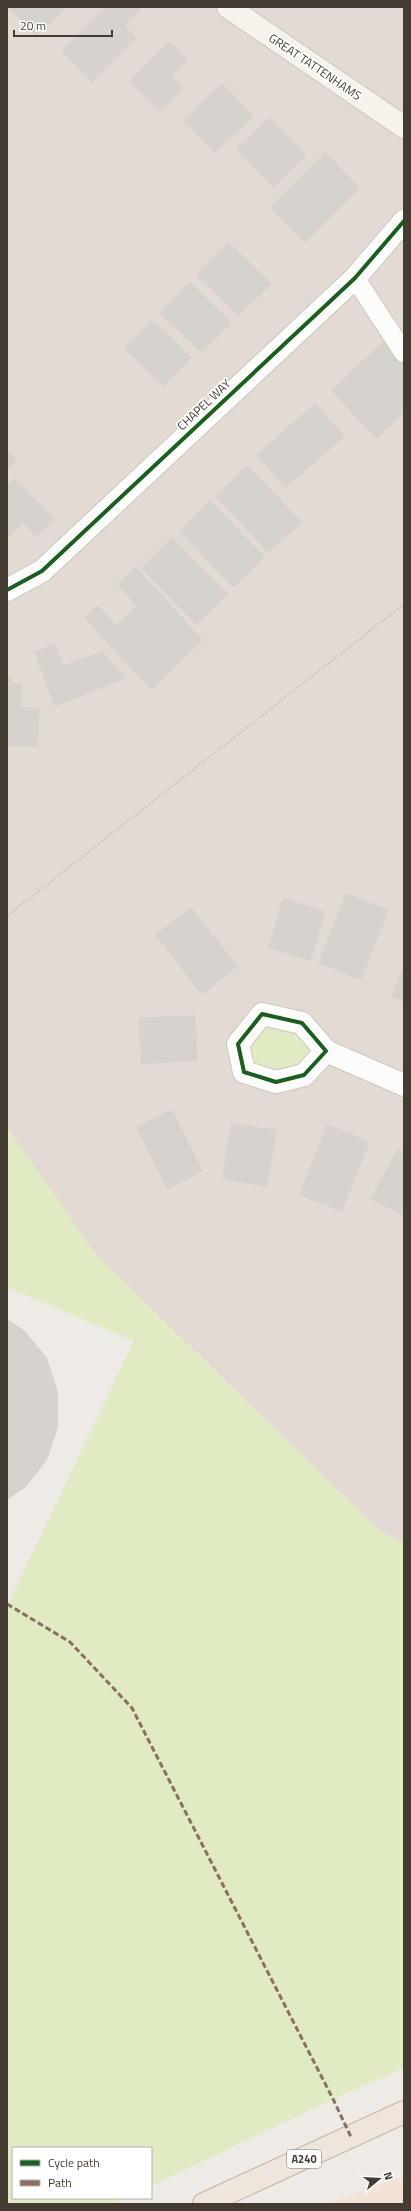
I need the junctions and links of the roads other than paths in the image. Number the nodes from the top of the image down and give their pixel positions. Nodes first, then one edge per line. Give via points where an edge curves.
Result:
1 (228, 7) edge
2 (404, 126) edge
3 (404, 221) edge
4 (354, 278) junction
5 (404, 353) edge
6 (7, 590) edge
7 (326, 1051) dead end
8 (404, 1085) edge
9 (404, 2112) edge
10 (204, 2204) edge

1 - 2 main road, GREAT TATTENHAMS
3 - 4 street, CHAPEL WAY
4 - 5 lane
4 - 6 street, CHAPEL WAY via 42,571
7 - 8 street
9 - 10 highway, A240

